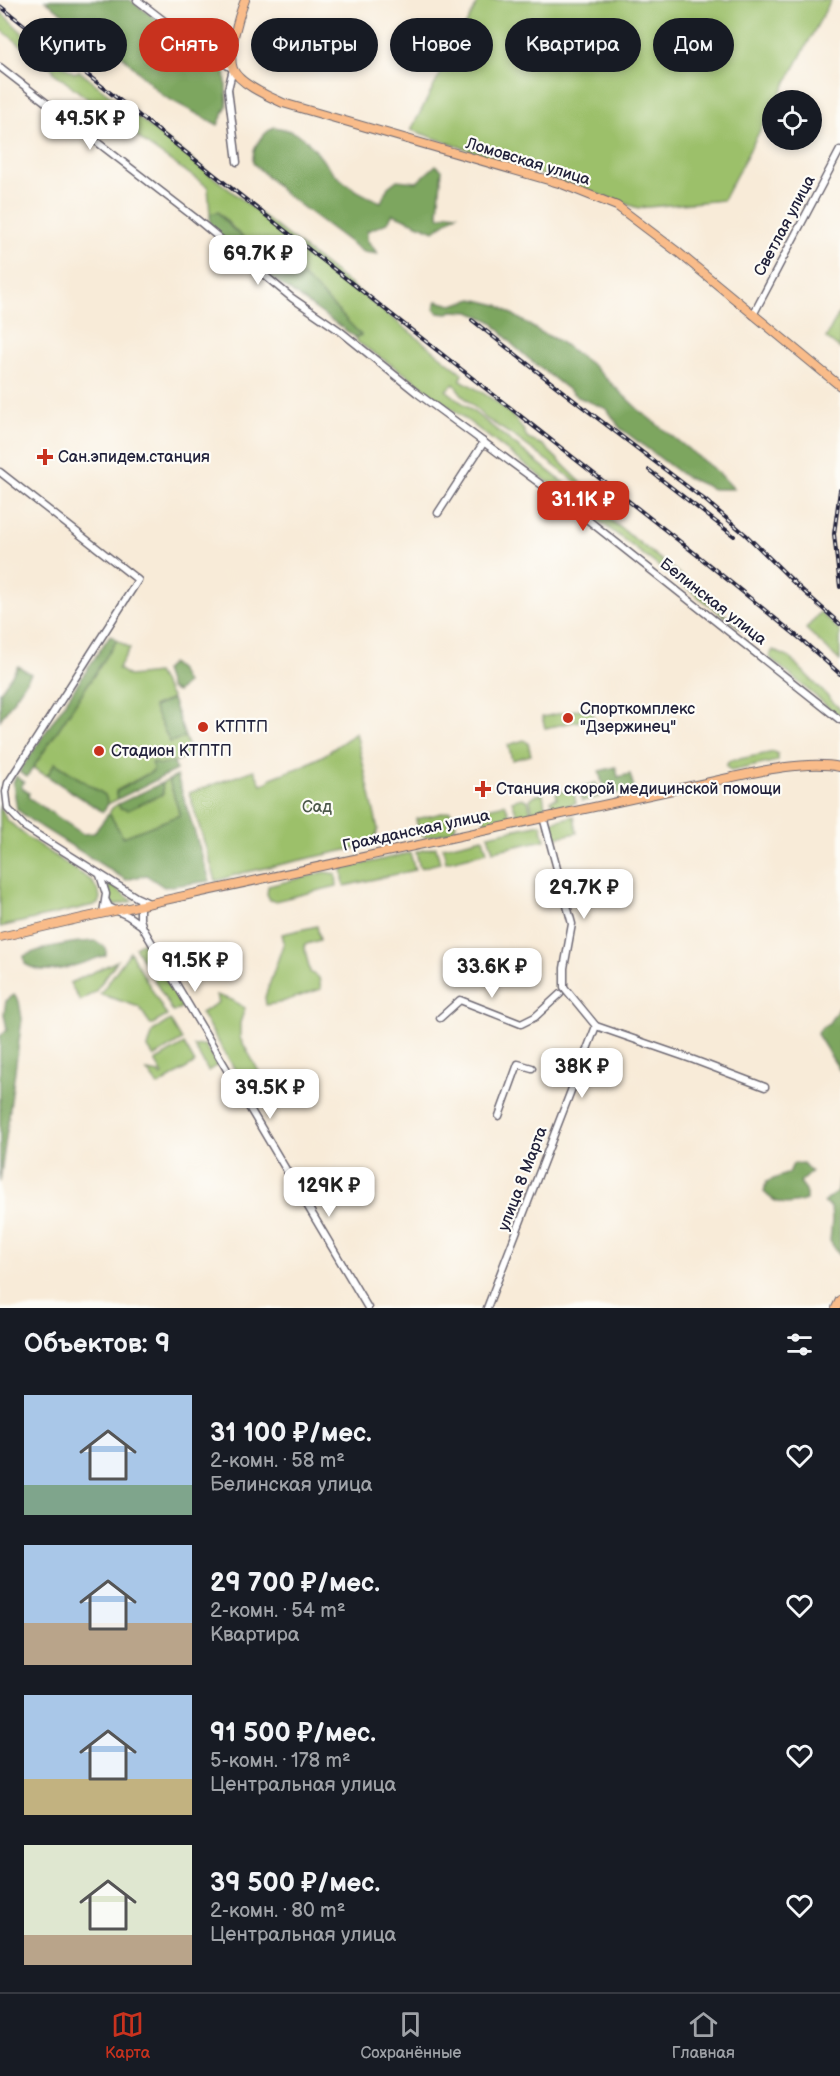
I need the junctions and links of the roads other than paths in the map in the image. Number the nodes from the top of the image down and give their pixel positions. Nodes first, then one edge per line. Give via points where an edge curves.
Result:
1 (137, 0) edge
2 (245, 0) edge
3 (160, 18) edge
4 (239, 22) edge
5 (0, 67) edge
6 (232, 72) edge
7 (236, 72) edge
8 (840, 150) edge
9 (237, 162) dead end
10 (753, 315) junction
11 (840, 386) edge
12 (484, 442) junction
13 (0, 472) edge
14 (438, 513) dead end
15 (840, 720) edge
16 (840, 767) edge
17 (0, 794) edge
18 (6, 799) junction
19 (543, 818) junction
20 (100, 874) junction
21 (106, 901) junction
22 (142, 902) junction
23 (115, 911) junction
24 (129, 912) junction
25 (103, 913) junction
26 (143, 928) junction
27 (0, 937) edge
28 (560, 994) dead end
29 (440, 1018) dead end
30 (596, 1026) junction
31 (532, 1068) dead end
32 (765, 1087) dead end
33 (499, 1116) dead end
34 (840, 1300) edge
35 (368, 1308) edge
36 (487, 1308) edge
37 (836, 1308) edge

1 - 3 street
2 - 4 main road
5 - 12 street, Белинская улица via 292,298
6 - 9 street via 228,89
7 - 10 main road, Ломовская улица via 246,83 283,103 562,184 617,206
8 - 10 street, Светлая улица
10 - 11 main road, Ломовская улица
12 - 14 street
12 - 15 street, Белинская улица
13 - 18 street via 138,580 8,783
16 - 19 main road, Гражданская улица via 792,767
17 - 18 street
18 - 20 street via 8,808 25,827
19 - 22 main road, Гражданская улица
19 - 30 street via 572,924 564,987
20 - 21 street
20 - 22 street
21 - 23 street
21 - 25 street
22 - 24 main road, Гражданская улица
22 - 26 street
23 - 24 main road, Гражданская улица
23 - 25 main road, Гражданская улица
24 - 26 street
25 - 27 main road, Гражданская улица
26 - 35 street
28 - 29 street via 521,1024 460,1000
30 - 32 street
30 - 36 street, улица 8 Марта
31 - 33 street via 518,1064
34 - 37 main road

